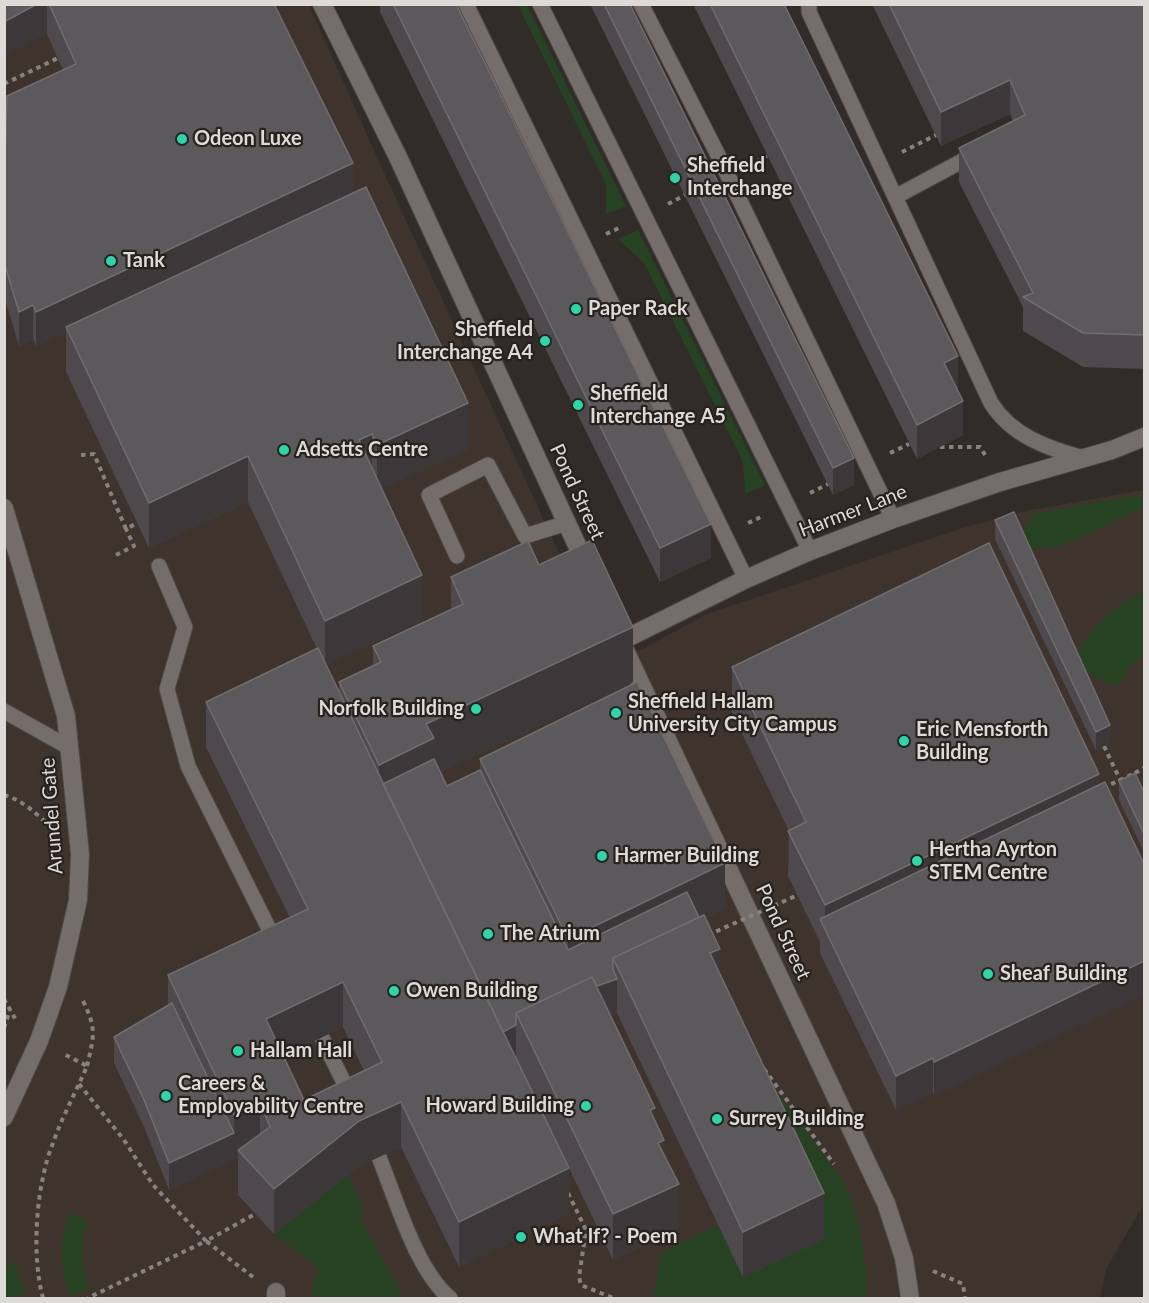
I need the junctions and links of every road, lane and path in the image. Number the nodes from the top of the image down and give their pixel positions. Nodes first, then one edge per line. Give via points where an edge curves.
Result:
1 (322, 4) edge
2 (466, 4) edge
3 (540, 4) edge
4 (641, 4) edge
5 (809, 4) edge
6 (58, 58) edge
7 (4, 84) edge
8 (946, 130) edge
9 (987, 148) edge
10 (879, 163) junction
11 (895, 197) junction
12 (1144, 437) edge
13 (940, 447) edge
14 (1112, 450) junction
15 (1144, 453) edge
16 (81, 455) dead end
17 (1083, 458) junction
18 (1000, 482) junction
19 (4, 508) edge
20 (893, 519) junction
21 (137, 523) edge
22 (567, 523) junction
23 (126, 529) junction
24 (9, 537) edge
25 (810, 551) junction
26 (116, 555) dead end
27 (457, 556) dead end
28 (159, 566) dead end
29 (746, 579) junction
30 (596, 587) edge
31 (618, 636) joint
32 (4, 711) edge
33 (1104, 746) edge
34 (70, 748) junction
35 (1144, 768) edge
36 (1123, 786) edge
37 (1097, 790) edge
38 (4, 795) edge
39 (16, 798) dead end
40 (809, 895) edge
41 (705, 937) edge
42 (282, 955) edge
43 (64, 963) junction
44 (10, 1010) dead end
45 (4, 1028) edge
46 (322, 1038) dead end
47 (39, 1041) junction
48 (762, 1065) edge
49 (87, 1066) junction
50 (79, 1084) junction
51 (356, 1107) edge
52 (4, 1117) edge
53 (379, 1157) dead end
54 (840, 1171) dead end
55 (566, 1189) edge
56 (255, 1214) edge
57 (206, 1241) junction
58 (904, 1258) junction
59 (276, 1295) edge
60 (43, 1299) edge
61 (88, 1299) edge
62 (450, 1299) edge
63 (613, 1299) edge
64 (910, 1299) edge
65 (965, 1299) edge

1 - 22 street, Pond Street via 397,155
2 - 29 lane
3 - 25 lane
4 - 20 lane
5 - 10 lane via 809,12
6 - 7 path
8 - 10 path
9 - 11 lane
10 - 11 lane
11 - 17 lane via 999,415 1032,440
12 - 14 street, Harmer Lane
13 - 18 path via 981,447
14 - 15 street, Harmer Lane
14 - 17 street, Harmer Lane
16 - 23 path via 94,454
17 - 18 street, Harmer Lane
18 - 20 street, Harmer Lane
19 - 24 street, Arundel Gate
20 - 25 street, Harmer Lane
21 - 23 path
22 - 27 lane via 525,536 488,465 429,495
22 - 30 street, Pond Street
23 - 26 path via 134,546
24 - 34 street, Arundel Gate via 60,693
25 - 29 street, Harmer Lane
28 - 42 lane via 185,627 167,689 189,766
29 - 31 street, Harmer Lane
31 - 58 street, Pond Street via 886,1203
32 - 34 lane
33 - 36 path
34 - 43 street, Arundel Gate via 80,854 78,900
35 - 37 path, bridge
38 - 39 path
40 - 41 path, bridge via 798,896
43 - 47 street, Arundel Gate
43 - 49 path via 93,1021
44 - 45 path
46 - 51 lane
47 - 49 path
47 - 52 street, Arundel Gate
48 - 54 path
49 - 50 path
50 - 57 path via 124,1140 153,1185
50 - 60 path via 45,1168 36,1254
53 - 62 lane via 422,1265
55 - 63 path via 586,1230 581,1285
56 - 57 path
57 - 59 path
57 - 61 path
58 - 64 street, Pond Street
58 - 65 path via 963,1284

